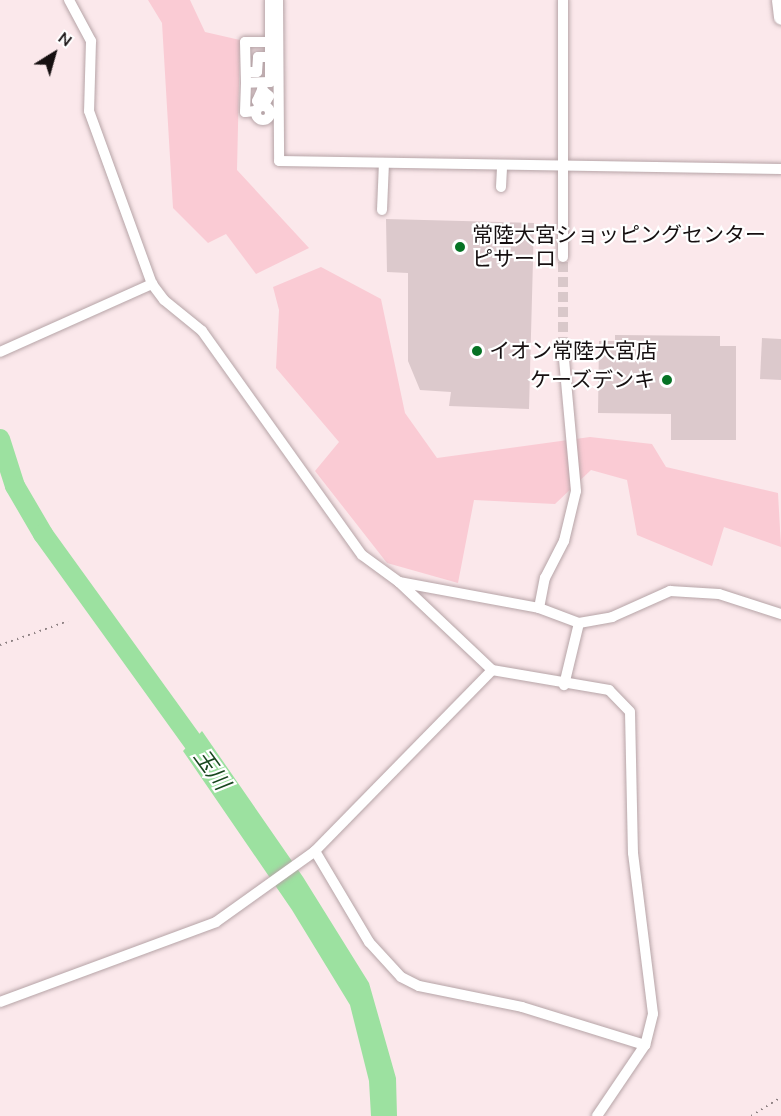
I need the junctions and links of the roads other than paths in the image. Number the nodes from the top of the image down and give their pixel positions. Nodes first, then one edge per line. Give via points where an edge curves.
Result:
1 (69, 0) edge
2 (270, 0) edge
3 (278, 0) edge
4 (563, 0) edge
5 (779, 0) edge
6 (781, 16) edge
7 (270, 42) junction
8 (270, 57) junction
9 (246, 77) junction
10 (263, 86) junction
11 (384, 164) junction
12 (502, 165) junction
13 (563, 166) junction
14 (781, 169) edge
15 (501, 187) dead end
16 (382, 210) dead end
17 (563, 257) tunnel mouth
18 (152, 284) junction
19 (563, 347) tunnel mouth
20 (0, 352) edge
21 (399, 582) junction
22 (539, 608) junction
23 (781, 614) edge
24 (579, 623) junction
25 (492, 670) junction
26 (564, 685) junction
27 (315, 851) junction
28 (0, 1002) edge
29 (645, 1045) junction
30 (597, 1116) edge

1 - 18 street via 91,41 89,111
2 - 7 street
3 - 11 street via 279,161
4 - 13 street
5 - 6 highway
7 - 8 street
7 - 9 street via 245,42
8 - 9 street via 258,57 257,72
8 - 10 street via 270,82
9 - 10 street
9 - 10 street via 245,112 260,106 269,96
11 - 12 street
11 - 16 street
12 - 13 street
12 - 15 street
13 - 14 street
13 - 17 street
18 - 20 street
18 - 21 street via 164,300 202,331 362,555
19 - 22 street via 576,491 564,541 545,578
21 - 22 street
21 - 25 street
22 - 24 street
23 - 24 street via 719,594 670,591 612,617
24 - 26 street
25 - 26 street
25 - 27 street
26 - 29 street via 609,690 630,712 633,853 653,1014
27 - 28 street via 216,922
27 - 29 street via 369,942 401,977 419,986 522,1007
29 - 30 street

